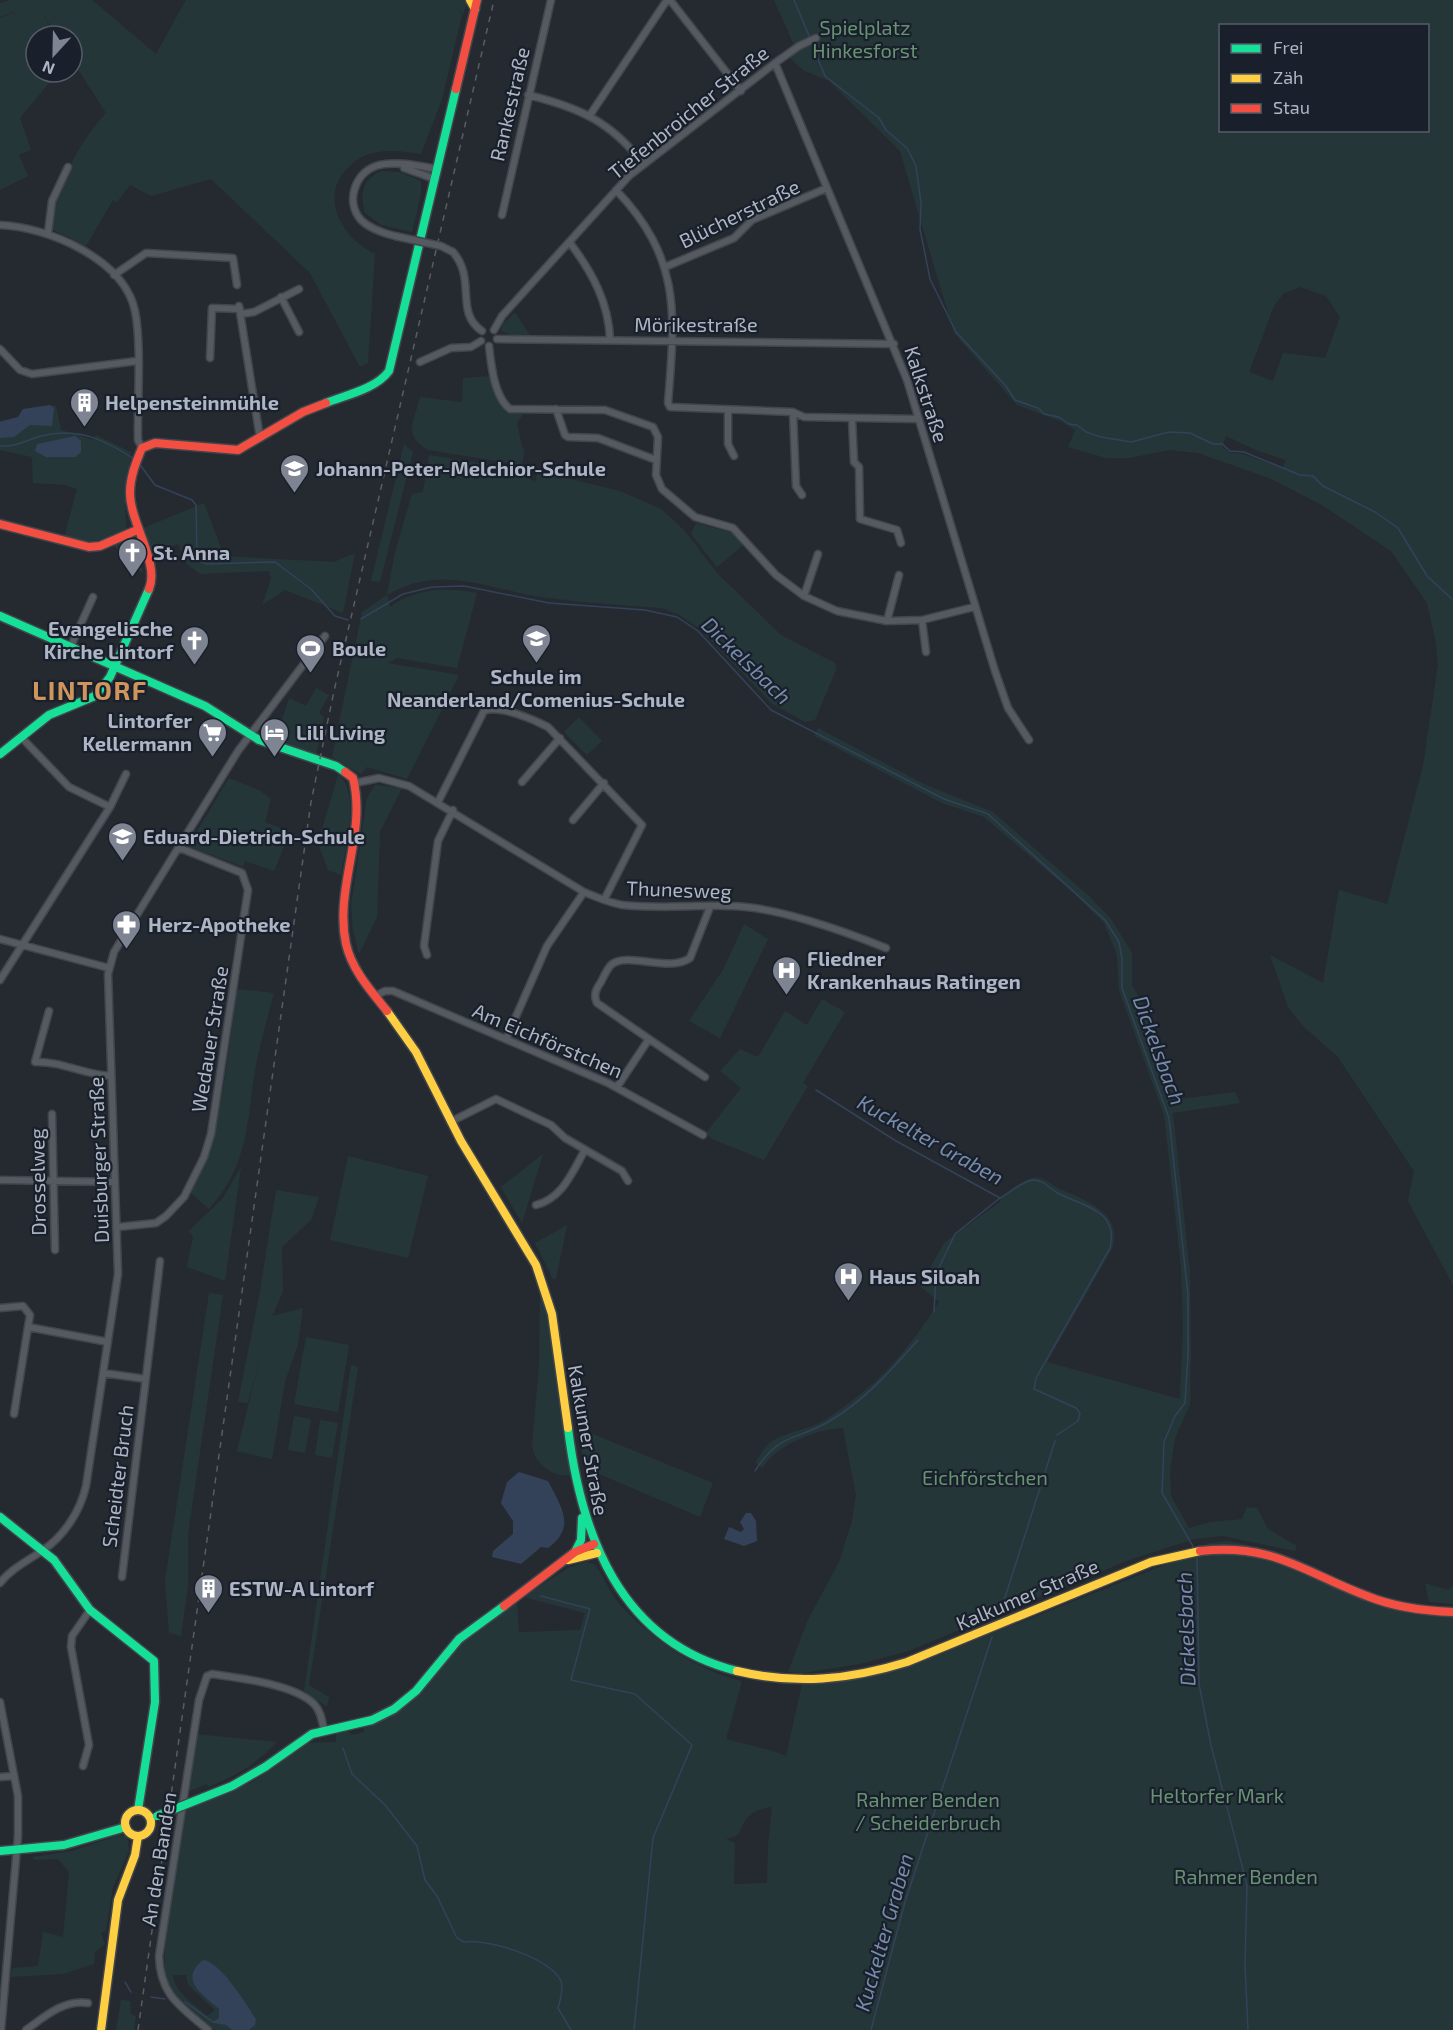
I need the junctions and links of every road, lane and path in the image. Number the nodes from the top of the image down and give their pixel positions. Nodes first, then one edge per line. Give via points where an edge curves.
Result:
1 (470, 0) edge
2 (551, 0) edge
3 (668, 0) edge
4 (476, 4) edge
5 (816, 38) dead end
6 (775, 63) junction
7 (741, 90) junction
8 (528, 95) junction
9 (590, 115) junction
10 (644, 164) junction
11 (398, 165) junction
12 (68, 167) dead end
13 (437, 169) junction
14 (435, 179) junction
15 (827, 188) junction
16 (616, 190) junction
17 (502, 215) dead end
18 (0, 225) edge
19 (48, 233) junction
20 (570, 243) junction
21 (665, 267) junction
22 (114, 275) junction
23 (237, 285) dead end
24 (299, 289) dead end
25 (281, 297) junction
26 (240, 310) junction
27 (494, 330) junction
28 (482, 331) junction
29 (299, 332) dead end
30 (497, 339) junction
31 (673, 339) junction
32 (610, 340) junction
33 (481, 341) junction
34 (894, 344) junction
35 (489, 346) junction
36 (0, 351) edge
37 (210, 358) dead end
38 (137, 361) junction
39 (420, 362) dead end
40 (556, 409) junction
41 (728, 410) junction
42 (793, 412) junction
43 (852, 418) junction
44 (918, 419) junction
45 (260, 439) junction
46 (140, 451) junction
47 (734, 456) dead end
48 (656, 460) junction
49 (802, 495) dead end
50 (0, 524) edge
51 (137, 530) junction
52 (901, 543) dead end
53 (818, 554) dead end
54 (899, 575) dead end
55 (804, 596) junction
56 (93, 597) dead end
57 (974, 607) junction
58 (0, 616) edge
59 (922, 620) junction
60 (887, 621) junction
61 (325, 636) dead end
62 (70, 648) junction
63 (926, 652) dead end
64 (114, 667) junction
65 (249, 735) junction
66 (21, 737) junction
67 (560, 738) junction
68 (1029, 740) dead end
69 (0, 754) edge
70 (126, 774) dead end
71 (353, 779) junction
72 (522, 782) dead end
73 (604, 783) junction
74 (438, 802) junction
75 (110, 807) junction
76 (453, 810) junction
77 (573, 820) dead end
78 (180, 848) junction
79 (584, 892) junction
80 (604, 900) junction
81 (710, 907) junction
82 (0, 939) edge
83 (22, 945) junction
84 (886, 948) dead end
85 (427, 955) dead end
86 (109, 968) junction
87 (0, 980) edge
88 (375, 996) junction
89 (49, 1011) dead end
90 (506, 1039) junction
91 (649, 1039) junction
92 (111, 1076) junction
93 (705, 1077) dead end
94 (617, 1087) junction
95 (52, 1114) dead end
96 (450, 1122) junction
97 (703, 1135) dead end
98 (585, 1150) junction
99 (0, 1180) edge
100 (628, 1181) dead end
101 (115, 1182) junction
102 (52, 1183) junction
103 (536, 1205) dead end
104 (118, 1227) junction
105 (55, 1250) dead end
106 (160, 1261) dead end
107 (0, 1308) edge
108 (28, 1328) junction
109 (108, 1342) junction
110 (103, 1372) junction
111 (146, 1379) junction
112 (14, 1414) dead end
113 (582, 1509) junction
114 (0, 1517) edge
115 (596, 1549) junction
116 (44, 1550) junction
117 (575, 1552) junction
118 (568, 1560) junction
119 (122, 1577) dead end
120 (0, 1583) edge
121 (90, 1610) junction
122 (1453, 1612) edge
123 (0, 1702) edge
124 (324, 1730) junction
125 (83, 1766) dead end
126 (14, 1776) junction
127 (0, 1777) edge
128 (138, 1810) junction
129 (154, 1818) junction
130 (126, 1827) junction
131 (138, 1836) junction
132 (0, 1851) edge
133 (16, 1852) junction
134 (8, 1968) junction
135 (0, 1969) edge
136 (88, 2003) dead end
137 (1, 2030) edge
138 (26, 2030) edge
139 (101, 2030) edge
140 (208, 2030) edge

1 - 4 main road
2 - 8 street, Rankestraße
3 - 7 street
3 - 9 street
4 - 13 main road
5 - 6 street, Tiefenbroicher Straße
6 - 7 street, Tiefenbroicher Straße
6 - 15 street, Kalkstraße
7 - 10 street, Tiefenbroicher Straße
8 - 9 street
8 - 17 street, Rankestraße
9 - 10 street via 622,139
10 - 16 street, Tiefenbroicher Straße
11 - 13 street
11 - 14 street
11 - 28 street, bridge via 384,164 360,177 353,196 356,213 380,232 453,252 464,268 466,308
12 - 19 street via 52,201
13 - 14 main road
14 - 45 main road via 389,371 370,386 303,412
15 - 21 street, Blücherstraße via 752,220 734,238
15 - 34 street, Kalkstraße
16 - 20 street, Tiefenbroicher Straße
16 - 21 street via 645,223
18 - 19 street
19 - 22 street via 90,256
20 - 27 street, Tiefenbroicher Straße via 502,316
20 - 32 street via 600,292 610,323
21 - 31 street via 673,303
22 - 23 street via 146,254 201,255 233,258
22 - 38 street via 135,309
24 - 25 street
25 - 26 street via 255,312
25 - 29 street
26 - 37 street via 212,308
26 - 45 street
27 - 28 street
27 - 30 street
28 - 33 street
30 - 32 street, Mörikestraße
30 - 35 street
31 - 32 street, Mörikestraße
31 - 34 street, Mörikestraße
31 - 41 street via 669,406
33 - 35 street
33 - 39 street via 471,347 451,348
34 - 44 street, Kalkstraße
35 - 40 street via 493,372 506,406 515,410
36 - 38 street via 20,370 32,374
38 - 46 street
40 - 48 street via 568,437 598,438
40 - 48 street via 605,410 647,423 658,437
41 - 42 street
41 - 47 street via 728,444
42 - 43 street via 804,417
42 - 49 street via 796,486
43 - 44 street
43 - 52 street via 854,462 859,467 860,519 897,530
44 - 57 street, Kalkstraße
45 - 46 main road via 238,450 155,443
46 - 51 main road via 130,494
48 - 55 street via 656,475 662,489 694,517 733,528 776,575
50 - 51 main road via 89,547
51 - 64 main road via 150,563 151,583
53 - 55 street
54 - 60 street
55 - 60 street via 837,611
56 - 62 street
57 - 59 street
57 - 68 street, Kalkstraße via 1008,708
58 - 62 main road
59 - 60 street
59 - 63 street
61 - 65 street, Duisburger Straße
62 - 64 main road
64 - 65 main road via 205,706
64 - 66 main road via 105,687 95,696 59,710
65 - 71 main road via 336,766
65 - 78 street, Duisburger Straße
66 - 69 main road
66 - 75 street via 69,787
67 - 72 street
67 - 73 street
67 - 74 street via 532,718 488,709
70 - 75 street
71 - 74 street, Thunesweg via 387,779
71 - 88 main road, Kalkumer Straße via 358,803 343,925 352,962
73 - 77 street
73 - 80 street via 642,825
74 - 76 street, Thunesweg
75 - 83 street
76 - 79 street, Thunesweg
76 - 85 street via 438,841 423,946
78 - 86 street, Duisburger Straße via 121,937
78 - 104 street, Wedauer Straße via 242,873 248,890 213,1123 204,1157 176,1206 156,1223
79 - 80 street, Thunesweg
79 - 90 street via 547,946
80 - 81 street, Thunesweg via 622,905
81 - 84 street, Thunesweg via 730,905 759,910
81 - 91 street via 690,958 674,964 619,961 609,967 596,990 597,1003
82 - 83 street
83 - 86 street
83 - 87 street
86 - 92 street, Duisburger Straße
88 - 90 street, Am Eichförstchen via 393,991
88 - 96 main road, Kalkumer Straße via 419,1054
89 - 92 street via 35,1062
90 - 94 street, Am Eichförstchen
91 - 93 street
91 - 94 street
92 - 101 street, Duisburger Straße
94 - 97 street, Am Eichförstchen
95 - 102 street, Drosselweg
96 - 98 street via 496,1099 551,1125
96 - 113 main road, Kalkumer Straße via 525,1246 546,1292
98 - 100 street via 622,1171
98 - 103 street via 561,1190
99 - 102 street
101 - 102 street
101 - 104 street, Duisburger Straße
102 - 105 street, Drosselweg
104 - 109 street, Duisburger Straße via 118,1274
106 - 111 street, Scheidter Bruch
107 - 108 street via 23,1306 30,1315
108 - 109 street
108 - 112 street
109 - 110 street, Duisburger Straße
110 - 111 street, Scheidter Bruch
110 - 116 street, Duisburger Straße via 83,1497 75,1517
111 - 119 street, Scheidter Bruch
113 - 115 main road, Kalkumer Straße
113 - 117 main road via 582,1534
114 - 116 main road
115 - 117 main road
115 - 118 main road
115 - 122 main road, Kalkumer Straße via 630,1605 653,1627 694,1655 763,1679 806,1681 870,1673 907,1662 1135,1567 1195,1551 1244,1550 1276,1556 1392,1605
116 - 120 street, Duisburger Straße
116 - 121 main road
117 - 118 main road
118 - 124 main road via 459,1639 420,1687 394,1709 372,1719
121 - 125 street via 72,1636 71,1647 89,1745
121 - 128 main road via 150,1655 156,1666 155,1702
123 - 126 street
124 - 129 main road, bridge via 297,1742 232,1786
124 - 140 street, An den Banden via 313,1703 295,1693 258,1682 207,1676 199,1700 159,1956 167,1992
126 - 127 street
126 - 133 street via 18,1798
128 - 129 main road
128 - 130 main road via 128,1816
129 - 131 main road via 147,1833
130 - 131 main road
130 - 133 main road via 69,1846
131 - 139 main road via 118,1900
132 - 133 main road
133 - 134 street
134 - 135 street
134 - 137 street
136 - 138 street via 78,2001 62,2007

